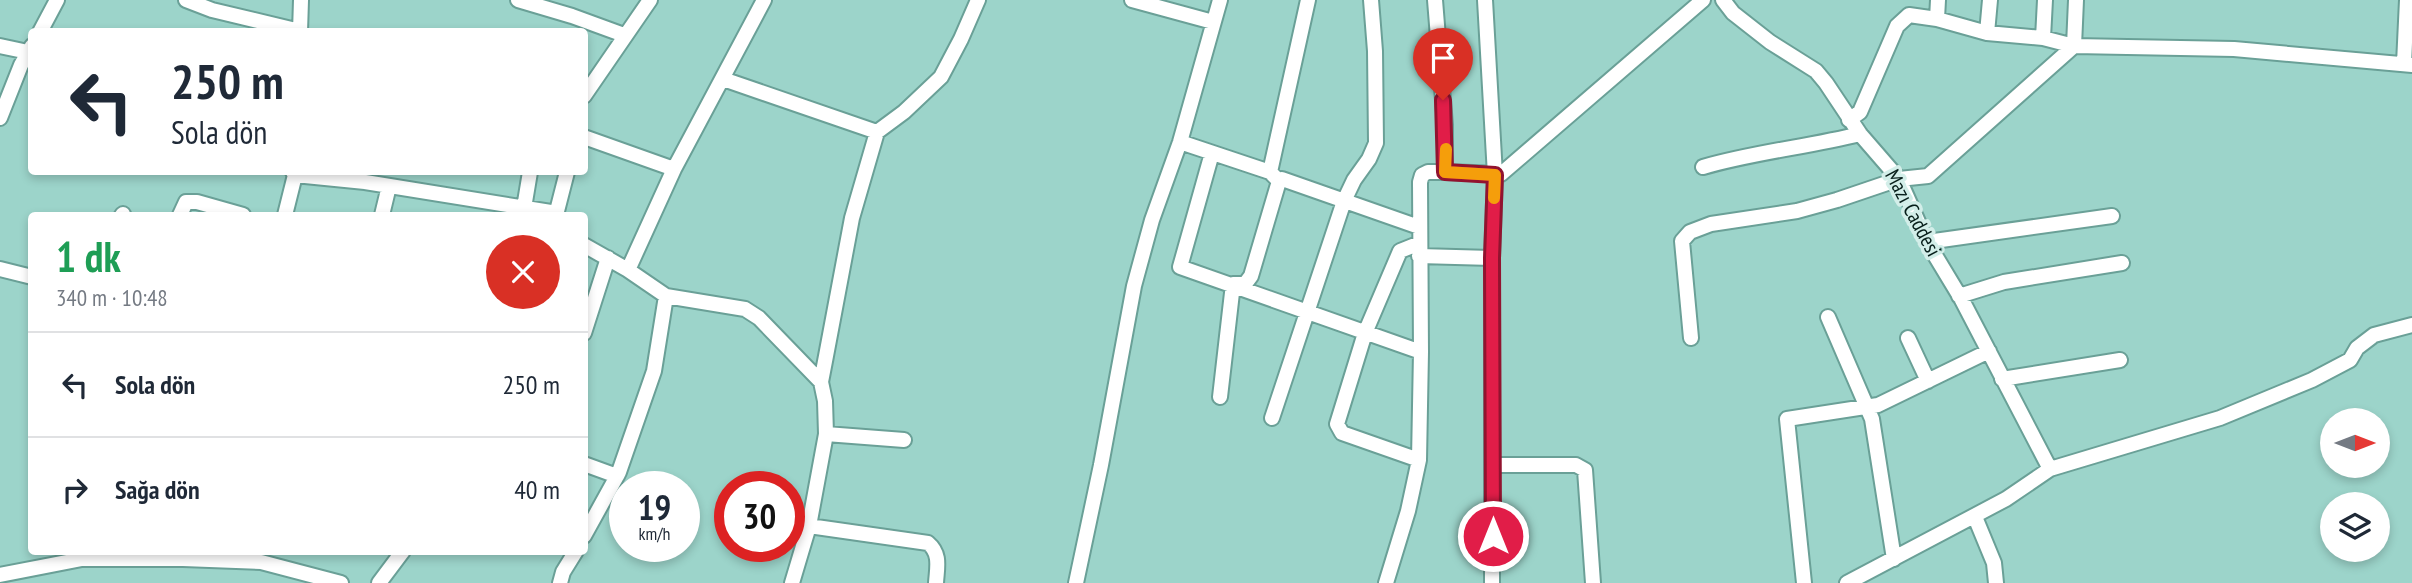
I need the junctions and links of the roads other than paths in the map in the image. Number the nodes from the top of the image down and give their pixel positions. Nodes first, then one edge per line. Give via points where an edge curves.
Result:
1 (57, 0) edge
2 (186, 0) edge
3 (301, 0) edge
4 (518, 0) edge
5 (650, 0) edge
6 (764, 0) edge
7 (978, 0) edge
8 (1132, 0) edge
9 (1220, 0) edge
10 (1308, 0) edge
11 (1371, 0) edge
12 (1435, 0) edge
13 (1485, 0) edge
14 (1703, 0) edge
15 (1723, 0) edge
16 (1938, 0) edge
17 (1990, 0) edge
18 (2045, 0) edge
19 (2076, 0) edge
20 (2407, 0) edge
21 (1937, 19) junction
22 (1213, 22) junction
23 (42, 28) edge
24 (287, 28) edge
25 (300, 28) edge
26 (1987, 33) junction
27 (624, 35) junction
28 (2043, 38) junction
29 (0, 46) edge
30 (2074, 46) junction
31 (28, 49) edge
32 (2408, 64) edge
33 (25, 75) edge
34 (723, 79) junction
35 (588, 90) edge
36 (0, 118) edge
37 (1849, 120) junction
38 (877, 132) junction
39 (1860, 134) junction
40 (588, 138) edge
41 (1180, 142) junction
42 (1212, 153) junction
43 (1703, 167) dead end
44 (674, 169) junction
45 (1445, 172) junction
46 (294, 175) edge
47 (330, 175) edge
48 (530, 175) edge
49 (566, 175) edge
50 (1495, 175) junction
51 (1275, 176) junction
52 (366, 177) edge
53 (1899, 179) junction
54 (388, 186) junction
55 (1344, 201) junction
56 (524, 208) junction
57 (181, 212) edge
58 (232, 212) edge
59 (286, 212) edge
60 (383, 212) edge
61 (546, 212) edge
62 (557, 212) edge
63 (2112, 216) dead end
64 (1419, 227) junction
65 (1927, 242) junction
66 (588, 247) edge
67 (1419, 249) junction
68 (608, 258) junction
69 (1492, 258) junction
70 (2122, 263) dead end
71 (0, 269) edge
72 (628, 270) junction
73 (28, 276) edge
74 (1233, 284) junction
75 (666, 296) junction
76 (1959, 296) junction
77 (1306, 312) junction
78 (1828, 317) dead end
79 (588, 320) edge
80 (2412, 325) edge
81 (1365, 334) junction
82 (1691, 338) dead end
83 (1908, 338) dead end
84 (1989, 351) junction
85 (1421, 352) junction
86 (2120, 360) dead end
87 (2002, 379) junction
88 (1928, 381) junction
89 (821, 382) junction
90 (1220, 397) dead end
91 (1867, 406) junction
92 (1272, 418) dead end
93 (826, 434) junction
94 (904, 440) dead end
95 (1419, 460) junction
96 (588, 465) edge
97 (1493, 465) junction
98 (2050, 469) junction
99 (619, 471) edge
100 (609, 473) edge
101 (609, 491) edge
102 (1975, 517) junction
103 (809, 526) junction
104 (588, 529) edge
105 (400, 555) edge
106 (574, 555) edge
107 (233, 556) edge
108 (1894, 559) junction
109 (0, 575) edge
110 (20, 576) edge
111 (313, 579) edge
112 (341, 583) edge
113 (379, 583) edge
114 (561, 583) edge
115 (792, 583) edge
116 (936, 583) edge
117 (1076, 583) edge
118 (1387, 583) edge
119 (1492, 583) edge
120 (1592, 583) edge
121 (1804, 583) edge
122 (1847, 583) edge
123 (1996, 583) edge

1 - 23 street
2 - 24 street
3 - 25 street
4 - 27 street
5 - 27 street
6 - 34 street
7 - 38 street via 941,77
8 - 22 street
9 - 22 street
10 - 51 street
11 - 55 street via 1376,143
12 - 45 street
13 - 50 street
14 - 50 street
15 - 37 street, Mazı Caddesi via 1770,42 1816,71
16 - 21 street
17 - 26 street
18 - 28 street
19 - 30 street
20 - 32 street
21 - 26 street
21 - 37 street via 1909,15 1902,19 1860,112
22 - 41 street
26 - 28 street
27 - 35 street
28 - 30 street
29 - 31 street
30 - 32 street via 2234,49
30 - 53 street via 1927,176
33 - 36 street
34 - 38 street
34 - 44 street
37 - 39 street, Mazı Caddesi
38 - 89 street via 852,218
39 - 43 street
39 - 53 street, Mazı Caddesi
40 - 44 street
41 - 42 street
41 - 117 street via 1134,286
42 - 51 street
42 - 74 street via 1180,267
44 - 72 street
45 - 50 street
45 - 64 street via 1422,175
46 - 59 street
47 - 52 street
48 - 56 street
49 - 62 street
50 - 69 street
51 - 55 street
51 - 74 street via 1251,276 1245,284
52 - 54 street
53 - 65 street, Mazı Caddesi
53 - 82 street via 1797,211 1711,224 1690,232 1682,242
54 - 56 street
54 - 60 street
55 - 64 street
55 - 77 street
56 - 61 street
57 - 58 street via 186,202
63 - 65 street
64 - 67 street
65 - 76 street, Mazı Caddesi
66 - 68 street
67 - 69 street
67 - 81 street via 1400,251
67 - 85 street
68 - 72 street
68 - 79 street
69 - 97 street
70 - 76 street via 2004,282
71 - 73 street
72 - 75 street
74 - 77 street
74 - 90 street
75 - 89 street via 744,309 759,318
75 - 99 street via 654,371
76 - 84 street, Mazı Caddesi
77 - 81 street
77 - 92 street
78 - 91 street
80 - 98 street via 2374,335 2350,360 2220,418
81 - 85 street
81 - 95 street via 1338,428
83 - 88 street
84 - 87 street, Mazı Caddesi
84 - 88 street
85 - 95 street
86 - 87 street
87 - 98 street, Mazı Caddesi
88 - 91 street
89 - 93 street
91 - 108 street
91 - 121 street via 1787,419
93 - 94 street
93 - 103 street
95 - 118 street
96 - 100 street
97 - 119 street
97 - 120 street via 1576,465 1585,470
98 - 102 street
101 - 104 street
102 - 108 street
102 - 123 street via 1994,563
103 - 115 street
103 - 116 street via 928,543 938,558
105 - 113 street
106 - 114 street
107 - 110 street via 82,559
107 - 111 street
108 - 122 street
109 - 110 street
111 - 112 street

